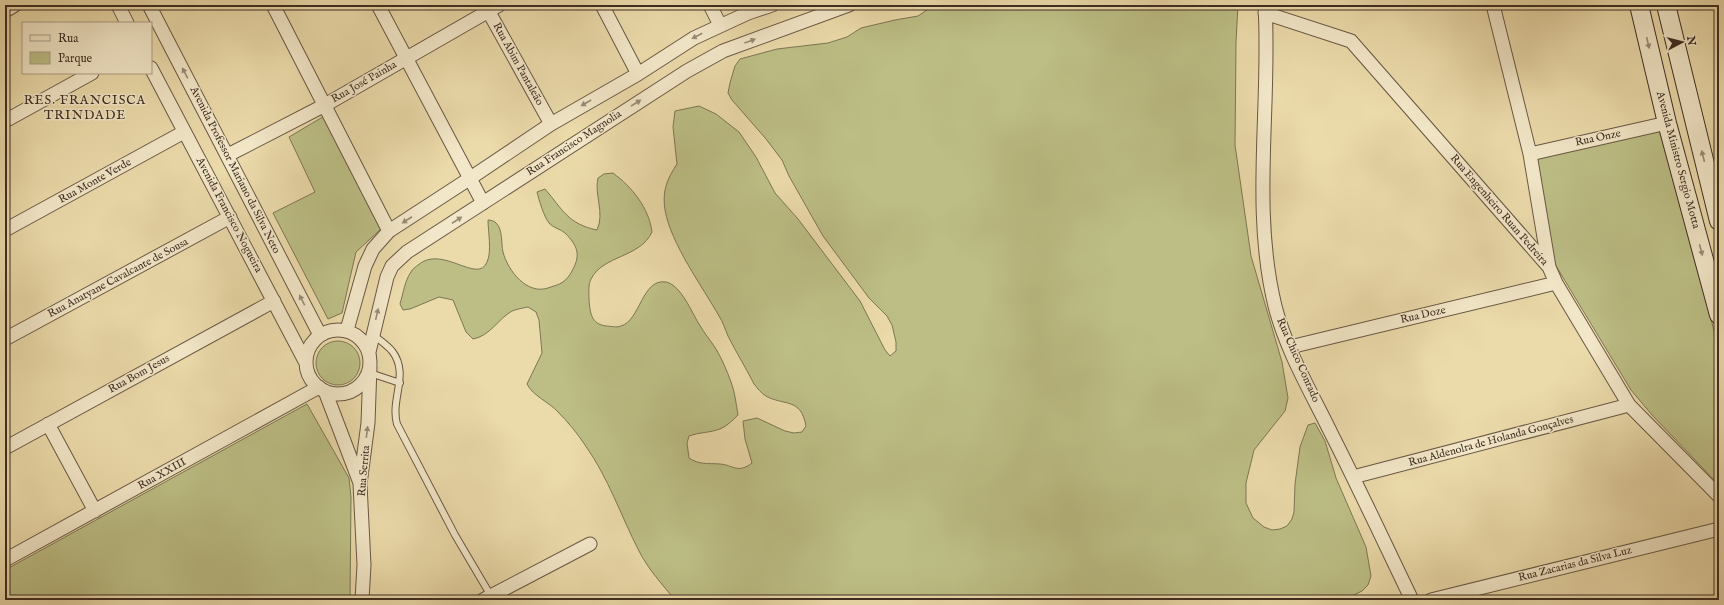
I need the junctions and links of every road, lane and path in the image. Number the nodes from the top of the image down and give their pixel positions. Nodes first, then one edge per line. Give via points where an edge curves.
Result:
1 (15, 5) edge
2 (118, 5) edge
3 (149, 5) edge
4 (273, 5) edge
5 (378, 5) edge
6 (602, 5) edge
7 (710, 5) edge
8 (772, 5) edge
9 (849, 5) edge
10 (1493, 5) edge
11 (1639, 5) edge
12 (1666, 5) edge
13 (490, 7) edge
14 (1265, 9) edge
15 (5, 10) edge
16 (127, 22) edge
17 (720, 25) junction
18 (405, 58) junction
19 (152, 70) edge
20 (90, 74) edge
21 (638, 74) junction
22 (325, 105) junction
23 (5, 121) edge
24 (1667, 123) junction
25 (551, 124) junction
26 (184, 132) junction
27 (1530, 154) junction
28 (228, 155) junction
29 (469, 180) junction
30 (483, 204) junction
31 (230, 217) junction
32 (1719, 221) edge
33 (5, 230) edge
34 (389, 231) junction
35 (1549, 267) junction
36 (1556, 283) junction
37 (274, 301) junction
38 (1719, 315) edge
39 (347, 330) junction
40 (373, 334) junction
41 (320, 335) junction
42 (5, 339) edge
43 (1290, 347) junction
44 (369, 352) junction
45 (306, 363) junction
46 (370, 370) junction
47 (400, 383) junction
48 (322, 389) junction
49 (1629, 405) junction
50 (48, 424) junction
51 (5, 448) edge
52 (1353, 477) junction
53 (360, 484) junction
54 (1719, 496) edge
55 (95, 511) junction
56 (1719, 529) edge
57 (590, 544) dead end
58 (5, 560) edge
59 (487, 598) edge
60 (362, 600) edge
61 (1412, 600) edge
62 (1430, 600) edge

1 - 15 street
2 - 16 street
28 -> 3 street, Avenida Professor Mariano da Silva Neto
4 - 22 street
5 - 18 street
6 - 21 street
7 - 17 street
8 - 17 street
30 -> 9 street, Rua Francisco Magnolia via 687,70 722,51
10 - 27 street
11 -> 24 street, Avenida Ministro Sergio Motta
32 -> 12 street
13 - 18 street, Rua José Painha
13 - 25 street, Rua Abim Pantaleão
14 - 35 street, Rua Engenheiro Ruan Pedreira via 1351,41
14 - 43 street, Rua Chico Conrado via 1264,217 1275,306
17 -> 21 street via 694,38
18 - 22 street, Rua José Painha
18 - 29 street
19 - 26 street, Avenida Francisco Nogueira
20 - 23 street
21 -> 25 street
22 - 28 street, Rua José Painha
22 - 34 street
24 - 27 street, Rua Onze
24 -> 38 street, Avenida Ministro Sergio Motta
25 - 29 street
26 - 31 street, Avenida Francisco Nogueira
26 - 33 street, Rua Monte Verde
27 - 35 street
41 -> 28 street, Avenida Professor Mariano da Silva Neto
29 - 30 street
29 -> 34 street
40 -> 30 street, Rua Francisco Magnolia via 384,287 392,266 407,252
31 - 37 street, Avenida Francisco Nogueira
31 - 42 street, Rua Anatyane Cavalcante de Sousa
34 - 39 street via 373,249
35 - 36 street, Rua Engenheiro Ruan Pedreira
36 - 43 street, Rua Doze
36 - 49 street, Rua Engenheiro Ruan Pedreira
37 - 45 street, Avenida Francisco Nogueira
37 - 50 street, Rua Bom Jesus
39 - 41 street via 338,329
39 - 44 street via 364,342
40 - 44 street, Rua Francisco Magnolia
40 - 47 lane via 397,360
41 - 45 street via 312,343
43 - 52 street, Rua Chico Conrado
44 - 46 street, Rua Serrita
45 - 48 street via 310,376
46 - 47 lane
46 - 48 street via 365,380 354,390 339,394
53 -> 46 street, Rua Serrita via 368,423
47 - 59 lane via 394,415 397,424
48 - 53 street
48 - 55 street, Rua XXIII
49 - 52 street, Rua Aldenolra de Holanda Gonçalves
49 - 54 street, Rua Engenheiro Ruan Pedreira
50 - 51 street, Rua Bom Jesus
50 - 55 street
52 - 61 street, Rua Chico Conrado
53 - 60 street, Rua Serrita via 364,565
55 - 58 street, Rua XXIII
56 - 62 street, Rua Zacarias da Silva Luz
57 - 59 street

